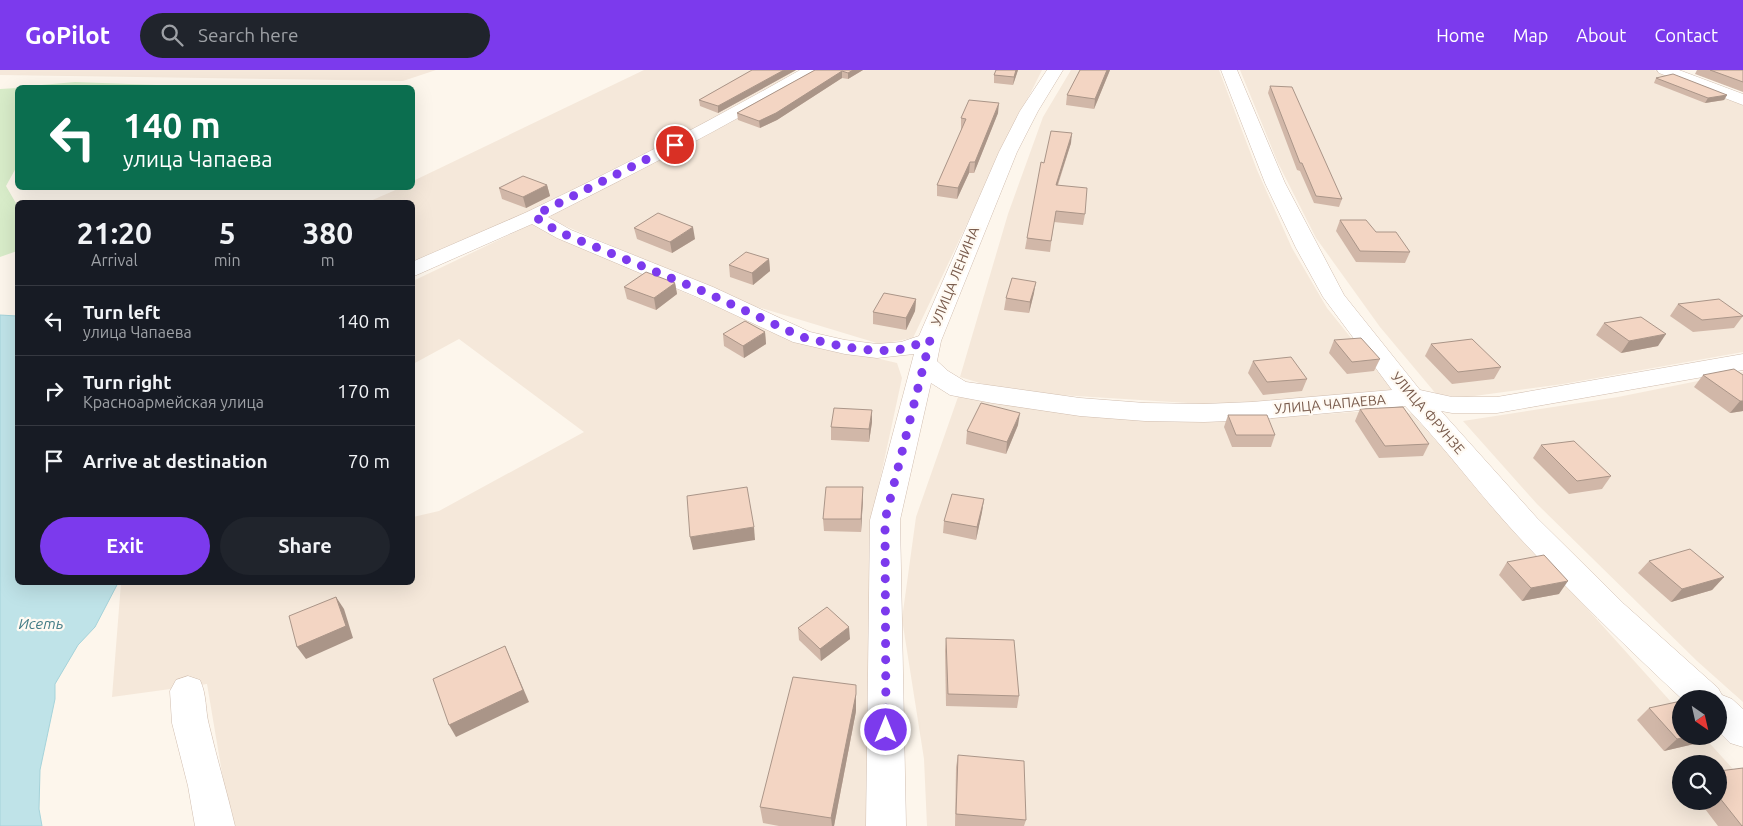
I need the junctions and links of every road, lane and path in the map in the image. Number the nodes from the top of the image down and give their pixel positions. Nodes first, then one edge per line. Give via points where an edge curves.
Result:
1 (811, 70) edge
2 (1055, 70) edge
3 (1229, 70) edge
4 (1665, 70) edge
5 (1743, 100) edge
6 (535, 215) junction
7 (415, 270) edge
8 (926, 351) junction
9 (1743, 362) edge
10 (1411, 397) junction
11 (1696, 690) edge
12 (188, 691) dead end
13 (1728, 718) edge
14 (1743, 731) edge
15 (215, 826) edge
16 (886, 826) edge

1 - 6 street via 722,121
2 - 8 street, УЛИЦА ЛЕНИНА via 1008,152
3 - 10 street, УЛИЦА ФРУНЗЕ via 1275,183 1306,248 1334,297
4 - 5 street
6 - 7 street
6 - 8 street via 541,222 564,234 705,292 802,337 877,351
8 - 10 street, УЛИЦА ЧАПАЕВА via 939,377 959,389 1080,407 1252,412
8 - 16 street, УЛИЦА ЛЕНИНА via 885,520
9 - 10 street, УЛИЦА ЧАПАЕВА via 1497,405 1452,405
10 - 11 street, УЛИЦА ФРУНЗЕ via 1443,429 1526,526 1612,613
12 - 15 street via 190,723
13 - 14 street

